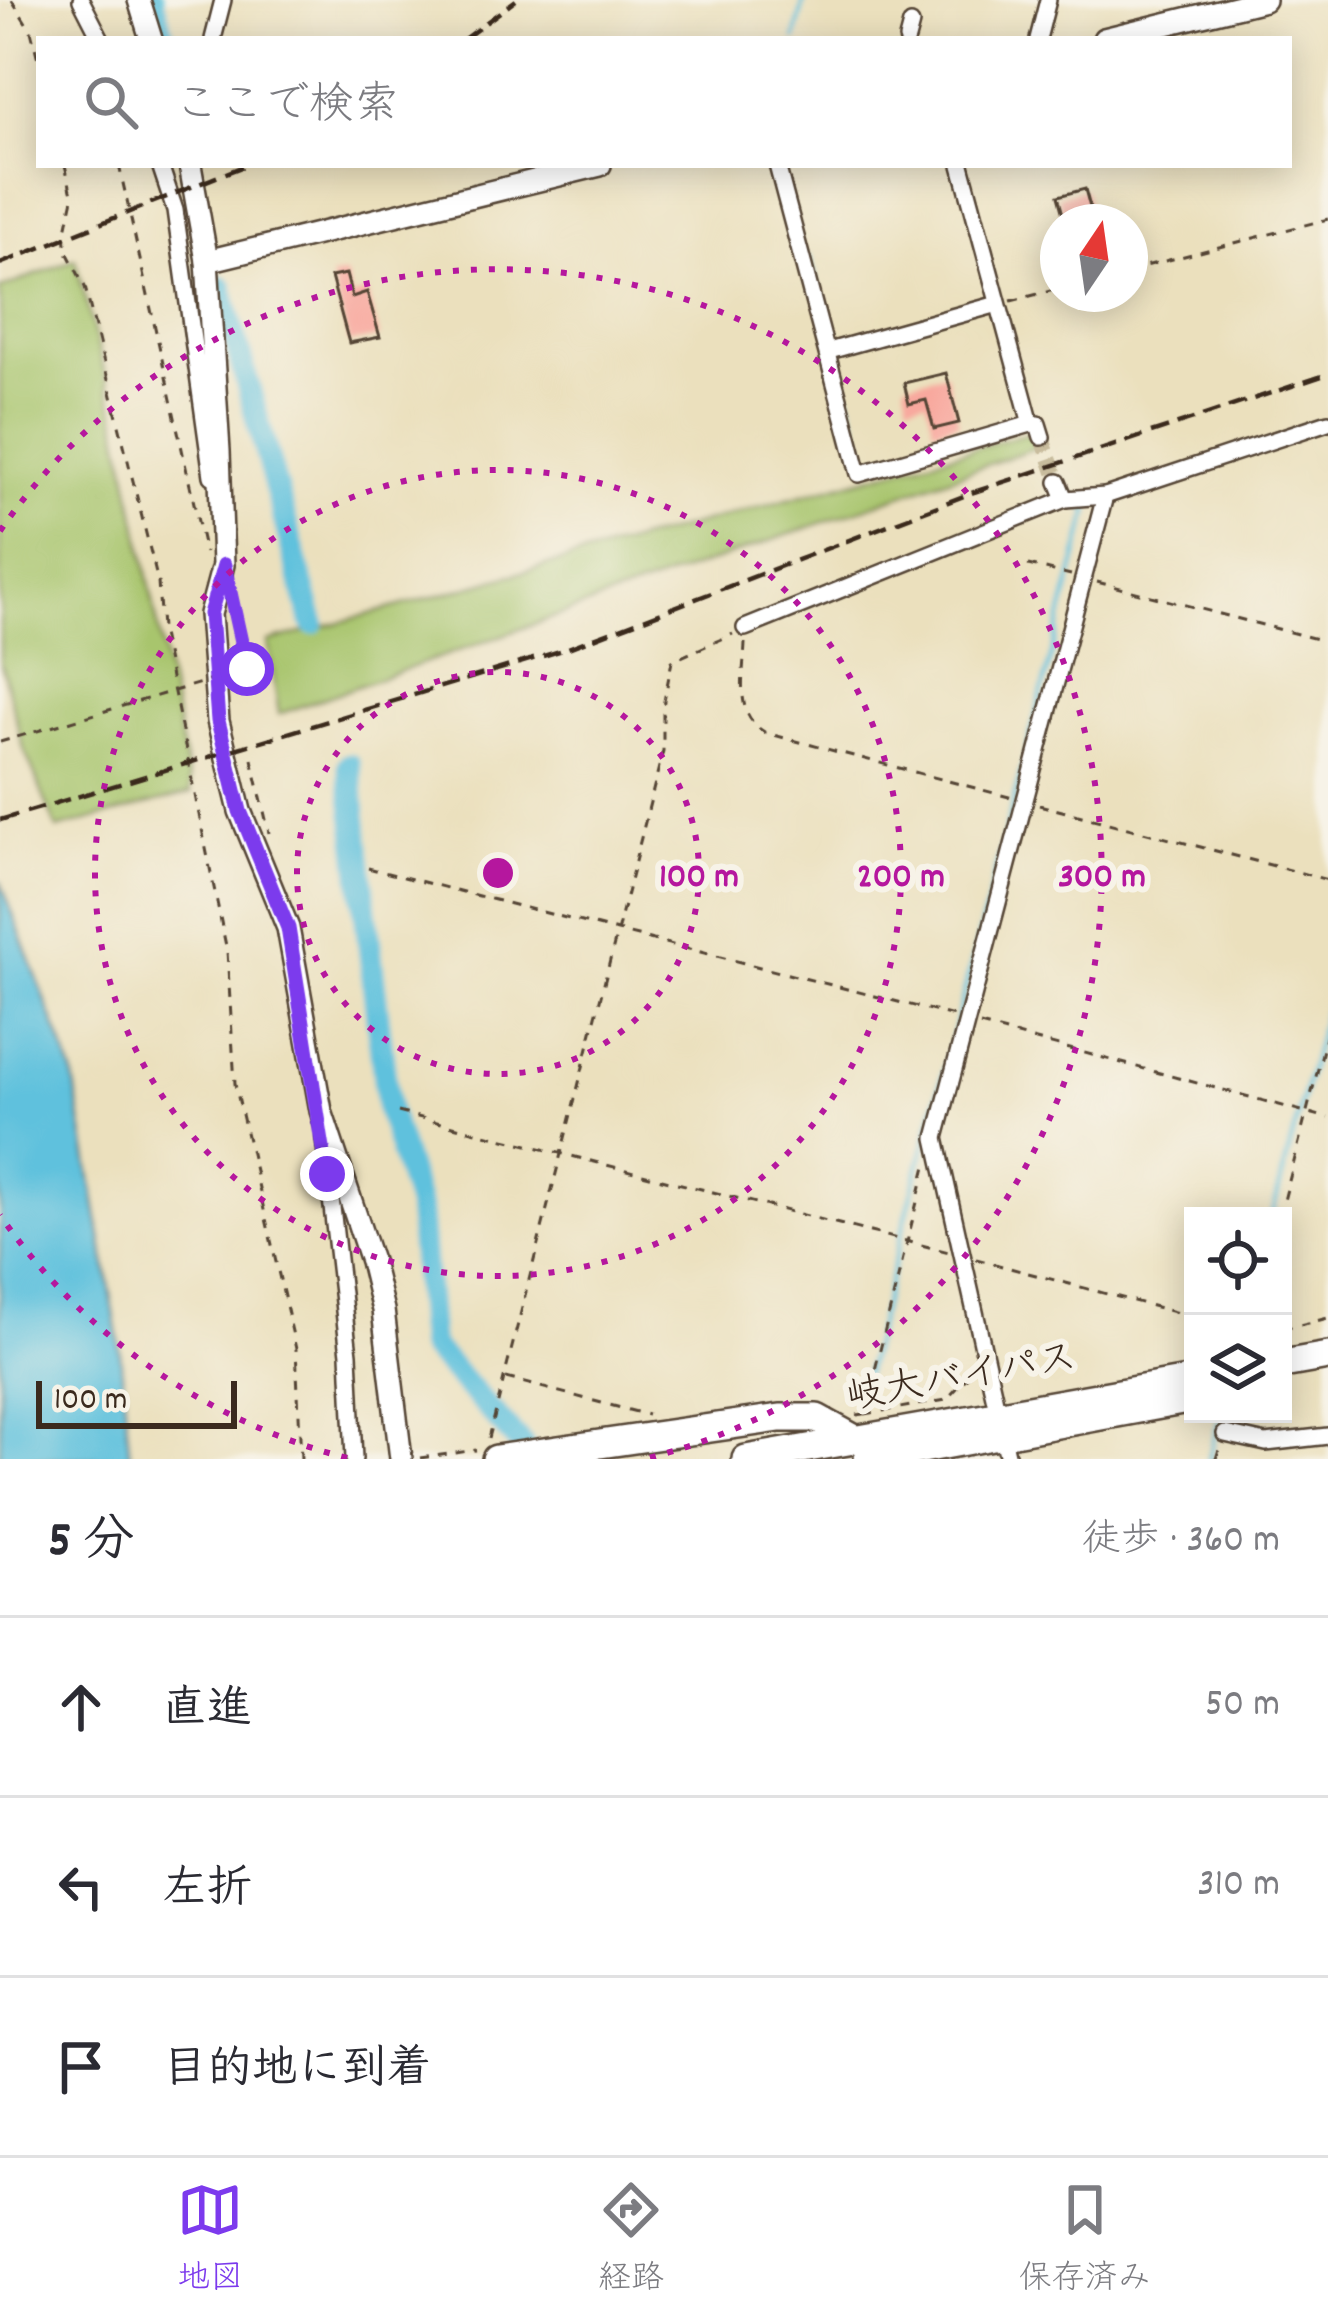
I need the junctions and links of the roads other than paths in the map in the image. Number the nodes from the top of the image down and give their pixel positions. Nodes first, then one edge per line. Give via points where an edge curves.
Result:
1 (81, 0) edge
2 (139, 0) edge
3 (223, 0) edge
4 (1048, 0) edge
5 (1264, 0) edge
6 (99, 36) edge
7 (151, 36) edge
8 (214, 36) edge
9 (1039, 36) edge
10 (1116, 36) edge
11 (161, 168) edge
12 (191, 168) edge
13 (588, 168) edge
14 (778, 168) edge
15 (962, 168) edge
16 (207, 261) junction
17 (998, 304) junction
18 (829, 351) junction
19 (1328, 422) edge
20 (1058, 482) tunnel mouth
21 (216, 496) junction
22 (1105, 496) junction
23 (1065, 499) junction
24 (745, 628) road end
25 (321, 1111) junction
26 (1328, 1356) edge
27 (1292, 1362) edge
28 (1328, 1374) edge
29 (1292, 1380) edge
30 (1184, 1383) edge
31 (1184, 1401) edge
32 (1225, 1434) dead end
33 (1002, 1436) edge
34 (1328, 1436) edge
35 (871, 1440) edge
36 (354, 1459) edge
37 (401, 1459) edge
38 (496, 1459) edge
39 (746, 1459) edge

1 - 6 street
2 - 7 street
3 - 8 street
4 - 9 street
5 - 10 street
11 - 21 street via 175,210
12 - 16 street
13 - 16 street
14 - 18 street
15 - 17 street
16 - 21 street
17 - 18 street
17 - 18 street via 1036,430 859,474
19 - 22 street
20 - 23 street
21 - 25 street via 224,565 211,661 228,772 288,928
22 - 23 street
22 - 33 street via 936,1138
23 - 24 street
25 - 36 street
25 - 37 street via 383,1310
26 - 27 highway
28 - 29 highway
30 - 33 highway, 岐大バイパス
31 - 33 highway, 岐大バイパス
32 - 34 street via 1266,1444
33 - 35 highway, 岐大バイパス
33 - 35 highway, 岐大バイパス
35 - 38 highway via 817,1418 780,1418
35 - 39 highway, 岐大バイパス

